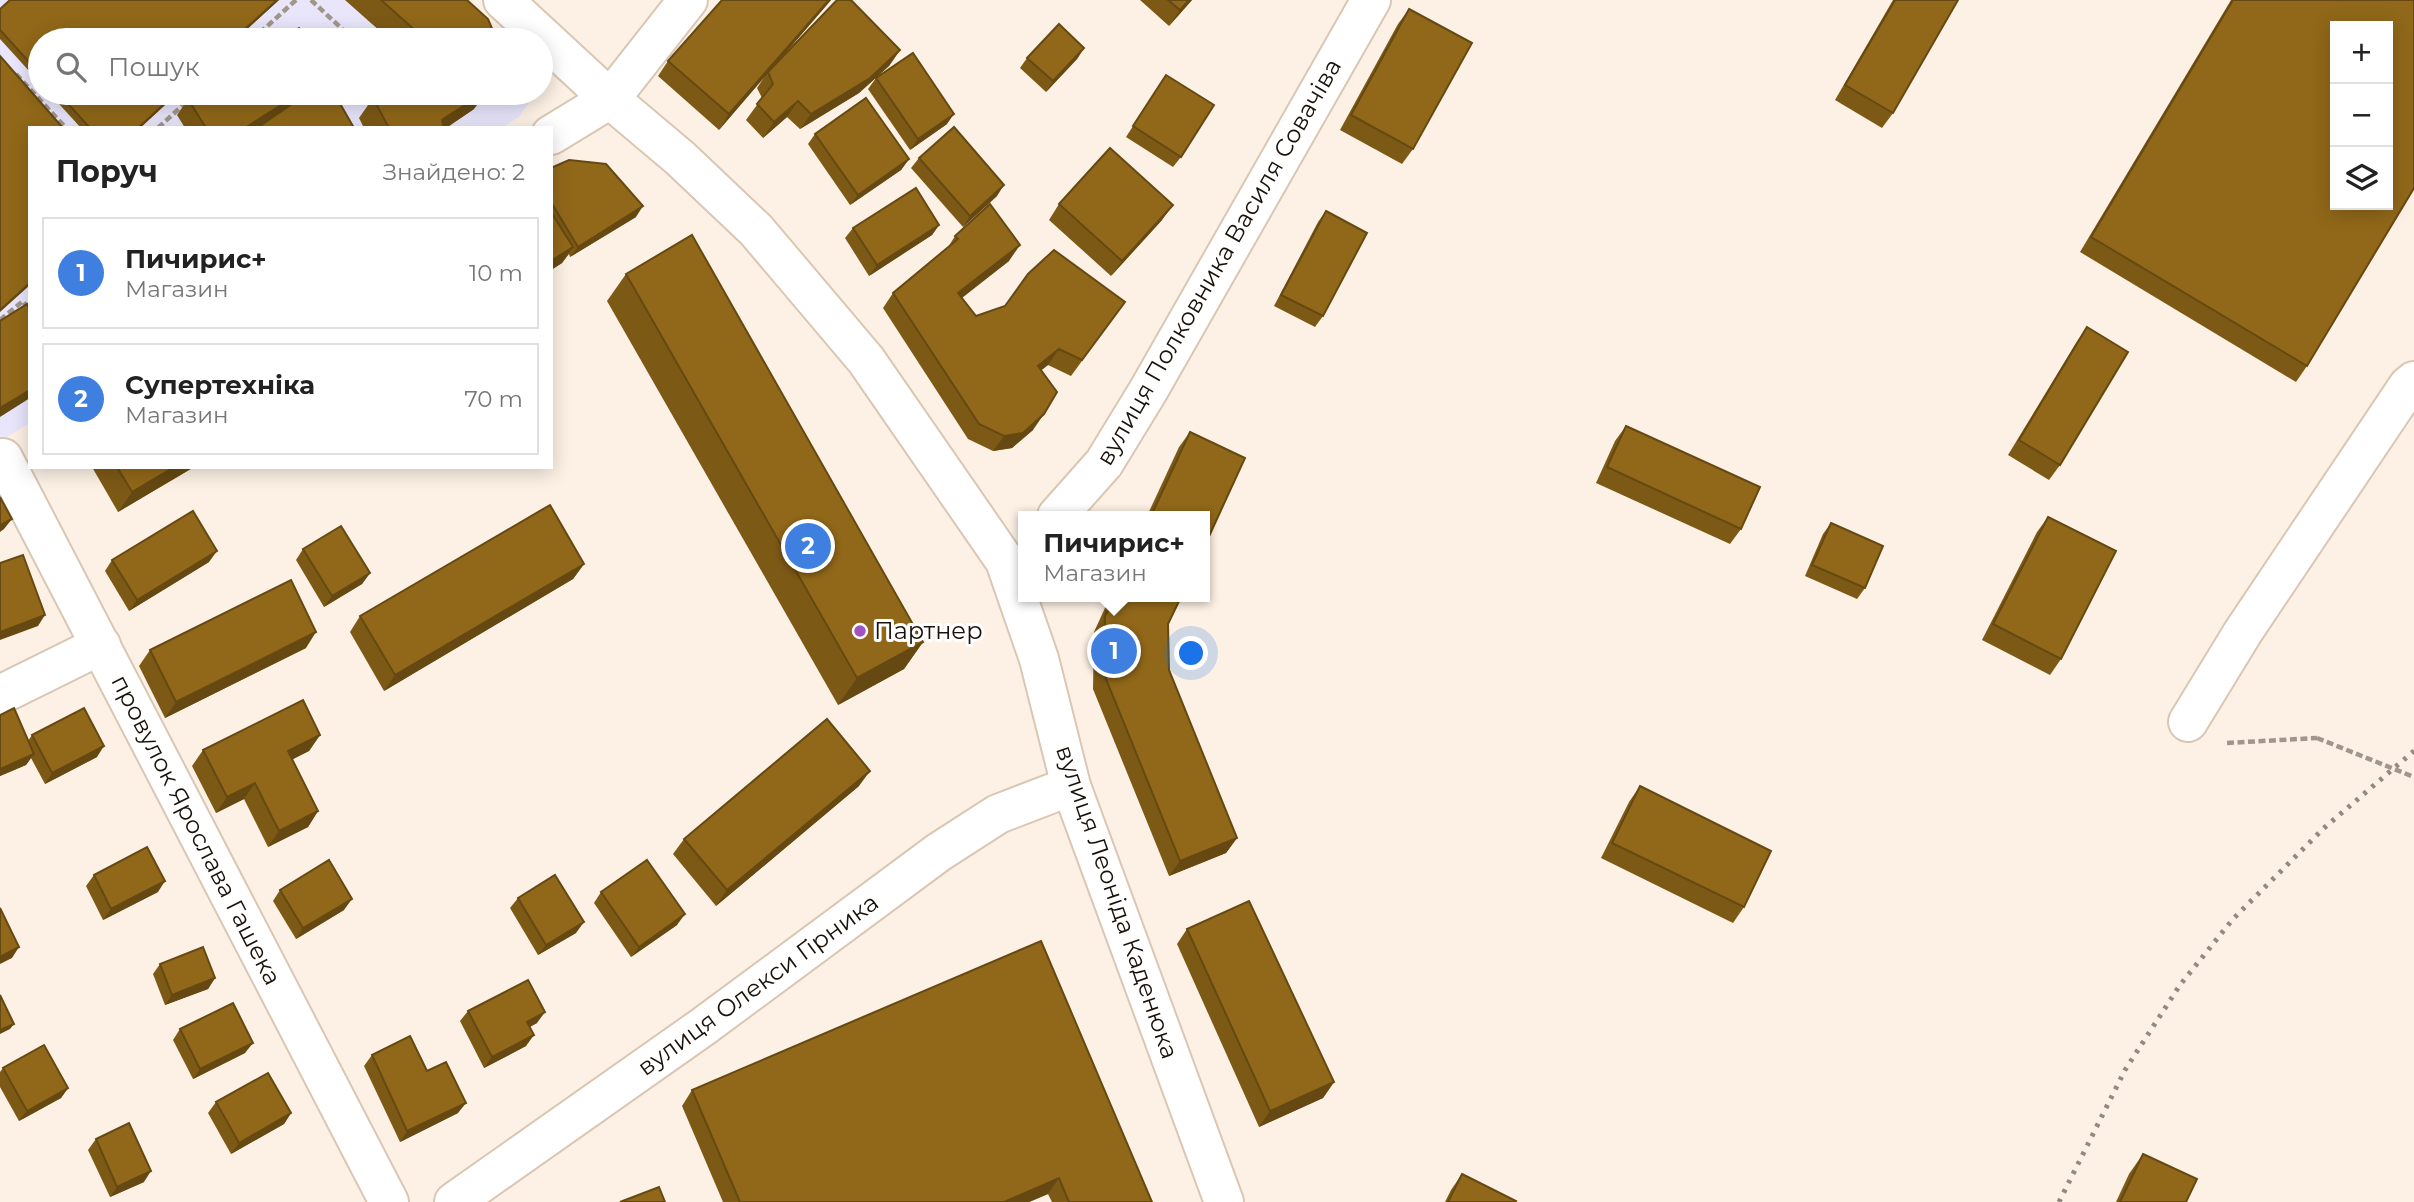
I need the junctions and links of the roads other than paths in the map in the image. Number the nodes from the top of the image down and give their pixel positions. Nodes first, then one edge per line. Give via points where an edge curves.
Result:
1 (503, 0) edge
2 (688, 0) edge
3 (1371, 0) edge
4 (533, 28) edge
5 (553, 46) edge
6 (610, 99) junction
7 (553, 134) edge
8 (2414, 381) edge
9 (11, 453) edge
10 (1061, 511) edge
11 (1014, 554) edge
12 (1025, 602) edge
13 (101, 645) junction
14 (0, 695) edge
15 (2188, 722) dead end
16 (1071, 786) junction
17 (389, 1202) edge
18 (454, 1202) edge
19 (1224, 1202) edge

1 - 4 street, вулиця Леоніда Каденюка
2 - 6 street
3 - 10 street, вулиця Полковника Василя Совачіва via 1148,391 1104,463
5 - 6 street, вулиця Леоніда Каденюка
6 - 7 street
6 - 11 street, вулиця Леоніда Каденюка via 757,230 866,360
8 - 15 street via 2243,632
9 - 13 street, провулок Ярослава Гашека
12 - 16 street, вулиця Леоніда Каденюка
13 - 14 street
13 - 17 street, провулок Ярослава Гашека
16 - 18 street, вулиця Олекси Гірника via 998,814 939,852 704,1026
16 - 19 street, вулиця Леоніда Каденюка

